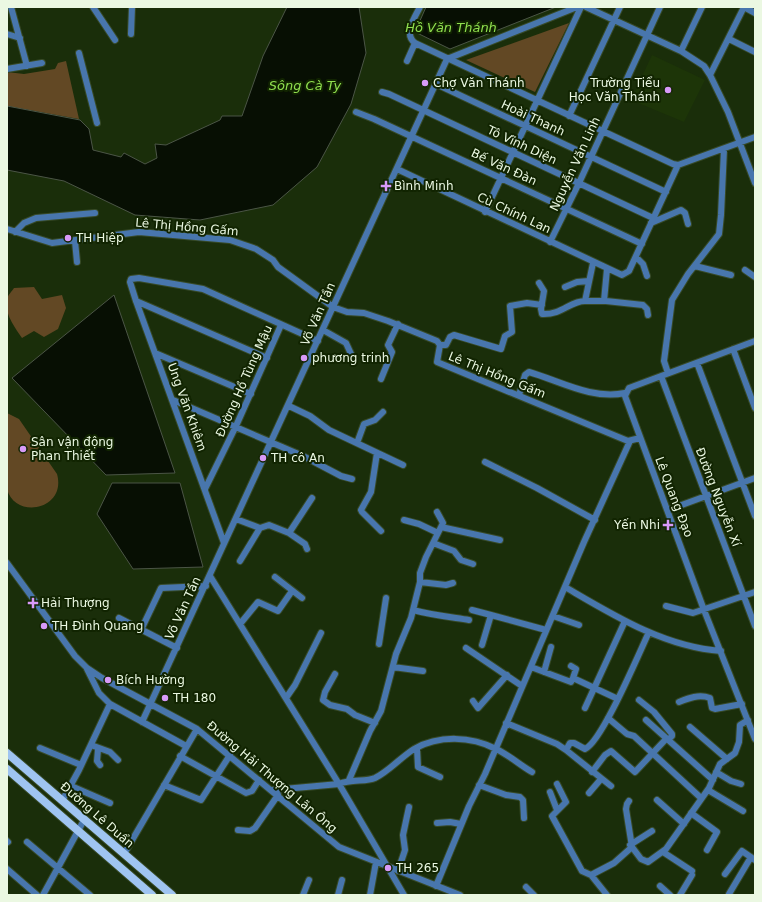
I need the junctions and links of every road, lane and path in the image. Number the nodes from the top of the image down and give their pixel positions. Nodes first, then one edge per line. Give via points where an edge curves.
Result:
1 (11, 7) edge
2 (93, 7) edge
3 (132, 7) edge
4 (420, 7) edge
5 (577, 7) edge
6 (581, 7) edge
7 (586, 7) edge
8 (620, 7) edge
9 (660, 7) edge
10 (702, 7) edge
11 (744, 7) edge
12 (755, 13) edge
13 (614, 20) junction
14 (7, 34) edge
15 (131, 34) dead end
16 (647, 35) junction
17 (20, 38) junction
18 (729, 39) junction
19 (115, 40) dead end
20 (413, 42) junction
21 (681, 52) junction
22 (755, 52) edge
23 (79, 53) dead end
24 (448, 59) junction
25 (407, 61) dead end
26 (42, 63) dead end
27 (27, 66) junction
28 (7, 69) edge
29 (710, 75) junction
30 (436, 84) junction
31 (382, 92) dead end
32 (537, 101) junction
33 (424, 111) junction
34 (356, 112) dead end
35 (569, 116) junction
36 (97, 123) dead end
37 (525, 127) junction
38 (603, 132) junction
39 (412, 136) junction
40 (755, 137) edge
41 (740, 143) junction
42 (724, 150) junction
43 (513, 152) junction
44 (591, 158) junction
45 (678, 165) junction
46 (397, 170) junction
47 (501, 178) junction
48 (579, 183) junction
49 (755, 183) edge
50 (666, 192) junction
51 (567, 209) junction
52 (486, 212) junction
53 (95, 213) dead end
54 (652, 220) junction
55 (688, 224) dead end
56 (7, 229) edge
57 (15, 232) junction
58 (75, 241) junction
59 (550, 242) junction
60 (642, 244) junction
61 (636, 258) junction
62 (77, 262) dead end
63 (593, 262) junction
64 (695, 266) junction
65 (607, 269) junction
66 (744, 270) dead end
67 (731, 275) dead end
68 (647, 276) dead end
69 (755, 277) edge
70 (589, 281) junction
71 (538, 283) dead end
72 (565, 287) dead end
73 (136, 301) junction
74 (604, 301) junction
75 (585, 302) junction
76 (542, 305) junction
77 (333, 306) junction
78 (648, 315) dead end
79 (398, 324) junction
80 (281, 325) junction
81 (323, 330) junction
82 (318, 341) junction
83 (755, 341) edge
84 (440, 345) junction
85 (732, 349) junction
86 (155, 353) junction
87 (352, 356) dead end
88 (267, 358) junction
89 (697, 363) junction
90 (668, 373) junction
91 (661, 376) junction
92 (381, 379) dead end
93 (626, 393) junction
94 (251, 394) junction
95 (519, 395) junction
96 (173, 400) junction
97 (289, 406) junction
98 (755, 408) edge
99 (384, 412) dead end
100 (236, 426) junction
101 (640, 438) junction
102 (630, 441) junction
103 (272, 442) junction
104 (357, 443) junction
105 (377, 453) junction
106 (485, 462) dead end
107 (403, 465) dead end
108 (755, 478) edge
109 (352, 479) dead end
110 (742, 483) junction
111 (205, 489) junction
112 (706, 496) junction
113 (312, 498) dead end
114 (668, 510) junction
115 (437, 512) dead end
116 (755, 516) edge
117 (236, 519) junction
118 (404, 520) dead end
119 (594, 520) junction
120 (441, 527) junction
121 (260, 528) junction
122 (381, 531) dead end
123 (289, 532) junction
124 (438, 533) junction
125 (500, 540) dead end
126 (224, 543) junction
127 (433, 543) junction
128 (307, 549) dead end
129 (240, 561) dead end
130 (7, 563) edge
131 (473, 564) dead end
132 (210, 576) junction
133 (275, 577) dead end
134 (420, 582) junction
135 (453, 583) dead end
136 (206, 586) junction
137 (565, 587) junction
138 (292, 591) junction
139 (755, 592) edge
140 (744, 596) junction
141 (302, 598) dead end
142 (386, 598) dead end
143 (666, 606) dead end
144 (413, 610) junction
145 (472, 610) dead end
146 (704, 610) junction
147 (490, 615) junction
148 (553, 616) junction
149 (119, 618) dead end
150 (469, 620) dead end
151 (625, 620) junction
152 (240, 624) junction
153 (579, 625) dead end
154 (755, 626) edge
155 (141, 630) junction
156 (546, 630) junction
157 (648, 632) junction
158 (321, 633) dead end
159 (379, 644) dead end
160 (482, 645) dead end
161 (177, 648) junction
162 (466, 648) dead end
163 (551, 648) dead end
164 (721, 650) junction
165 (571, 666) dead end
166 (393, 667) junction
167 (531, 667) junction
168 (86, 668) junction
169 (423, 671) dead end
170 (544, 672) junction
171 (334, 674) dead end
172 (507, 675) junction
173 (573, 678) junction
174 (522, 686) junction
175 (595, 688) junction
176 (286, 698) junction
177 (618, 699) junction
178 (639, 700) dead end
179 (473, 701) dead end
180 (680, 702) dead end
181 (110, 704) junction
182 (151, 704) junction
183 (742, 704) junction
184 (585, 708) dead end
185 (608, 718) junction
186 (646, 720) dead end
187 (750, 721) edge
188 (142, 722) junction
189 (375, 723) junction
190 (506, 723) junction
191 (690, 727) dead end
192 (197, 729) junction
193 (755, 739) edge
194 (667, 740) junction
195 (91, 745) junction
196 (186, 746) junction
197 (40, 748) dead end
198 (417, 748) junction
199 (496, 748) junction
200 (98, 749) junction
201 (566, 750) junction
202 (7, 753) edge
203 (652, 754) junction
204 (230, 755) junction
205 (180, 756) junction
206 (727, 759) junction
207 (118, 760) dead end
208 (81, 765) junction
209 (100, 765) dead end
210 (7, 770) edge
211 (532, 772) dead end
212 (592, 772) junction
213 (716, 772) junction
214 (217, 776) junction
215 (440, 777) dead end
216 (601, 779) junction
217 (259, 780) junction
218 (349, 780) junction
219 (713, 780) junction
220 (339, 784) junction
221 (557, 784) dead end
222 (741, 784) dead end
223 (164, 785) junction
224 (479, 785) junction
225 (71, 786) junction
226 (611, 786) dead end
227 (273, 790) junction
228 (708, 790) junction
229 (550, 792) dead end
230 (589, 793) dead end
231 (278, 795) junction
232 (701, 798) junction
233 (657, 800) dead end
234 (62, 801) junction
235 (630, 801) dead end
236 (110, 803) dead end
237 (408, 807) dead end
238 (557, 810) junction
239 (743, 811) dead end
240 (691, 813) junction
241 (524, 818) dead end
242 (84, 820) junction
243 (438, 823) dead end
244 (461, 824) junction
245 (684, 824) junction
246 (238, 830) dead end
247 (79, 831) junction
248 (652, 831) dead end
249 (27, 842) dead end
250 (631, 846) junction
251 (707, 850) dead end
252 (663, 852) junction
253 (124, 854) junction
254 (753, 859) edge
255 (376, 862) junction
256 (59, 867) junction
257 (389, 867) junction
258 (7, 869) edge
259 (398, 871) junction
260 (726, 874) dead end
261 (591, 875) junction
262 (309, 880) dead end
263 (342, 880) dead end
264 (436, 886) junction
265 (660, 886) dead end
266 (526, 887) dead end
267 (729, 894) dead end
268 (37, 895) edge
269 (44, 895) edge
270 (90, 895) edge
271 (152, 895) edge
272 (172, 895) edge
273 (303, 895) edge
274 (338, 895) edge
275 (370, 895) edge
276 (404, 895) edge
277 (460, 895) edge
278 (534, 895) edge
279 (607, 895) edge
280 (670, 895) edge
281 (680, 895) edge

1 - 17 street
2 - 19 street
3 - 15 street
4 - 20 street via 410,29
5 - 24 street
6 - 32 street
7 - 13 street
8 - 13 street
9 - 16 street, Nguyễn Văn Linh
10 - 21 street
11 - 12 street
11 - 18 street
13 - 16 street
13 - 35 street
14 - 17 street
16 - 21 street
16 - 38 street, Nguyễn Văn Linh
17 - 27 street
18 - 22 street
18 - 29 street
20 - 24 street
20 - 25 street
21 - 29 street via 704,66
23 - 36 street
24 - 30 street, Võ Văn Tần
24 - 32 street
26 - 27 street
27 - 28 street
29 - 41 street
30 - 33 street, Võ Văn Tần
30 - 37 street, Hoài Thanh
31 - 33 street, Tô Vĩnh Diện
32 - 35 street
32 - 37 street
33 - 39 street, Võ Văn Tần
33 - 43 street, Tô Vĩnh Diện
34 - 39 street, Bế Văn Đàn
35 - 38 street
37 - 43 street
37 - 44 street, Hoài Thanh
38 - 44 street, Nguyễn Văn Linh
38 - 45 street
39 - 46 street, Võ Văn Tần
39 - 47 street, Bế Văn Đàn
40 - 41 street
41 - 42 street
41 - 49 street
42 - 45 street
42 - 64 street via 719,234
43 - 47 street
43 - 48 street, Tô Vĩnh Diện
44 - 48 street, Nguyễn Văn Linh
44 - 50 street, Hoài Thanh
45 - 50 street
46 - 52 street, Cù Chính Lan
46 - 77 street, Võ Văn Tần
47 - 51 street, Bế Văn Đàn
47 - 52 street
48 - 51 street, Nguyễn Văn Linh
48 - 54 street, Tô Vĩnh Diện
50 - 54 street
51 - 59 street, Nguyễn Văn Linh
51 - 60 street, Bế Văn Đàn
52 - 59 street, Cù Chính Lan
53 - 57 street via 36,218 24,223
54 - 55 street via 682,210
54 - 60 street
56 - 57 street, Lê Thị Hồng Gấm
57 - 58 street, Lê Thị Hồng Gấm via 45,242
58 - 62 street
58 - 77 street, Lê Thị Hồng Gấm via 138,232 235,241 250,246 266,256
59 - 63 street, Cù Chính Lan
60 - 61 street
61 - 65 street, Cù Chính Lan via 629,271 622,275
61 - 68 street via 643,264
63 - 65 street, Cù Chính Lan
63 - 70 street
64 - 67 street
64 - 90 street via 672,300 664,361
65 - 74 street
66 - 69 street
70 - 72 street
70 - 75 street
71 - 76 street via 544,292
73 - 80 street, Ung Văn Khiêm via 130,282 131,279 139,278 199,288
73 - 86 street, Ung Văn Khiêm
73 - 88 street
74 - 75 street
74 - 78 street via 643,305
75 - 76 street via 577,302 565,310 546,314 541,312
76 - 84 street via 527,303 510,306 512,332 505,336 501,349 454,335 446,345
77 - 79 street, Lê Thị Hồng Gấm via 347,312 364,313
77 - 81 street, Võ Văn Tần
79 - 84 street, Lê Thị Hồng Gấm via 435,340
79 - 92 street via 388,345 392,352
80 - 82 street
80 - 88 street, Đường Hồ Tùng Mậu
81 - 82 street, Võ Văn Tần
81 - 87 street via 346,343
82 - 97 street, Võ Văn Tần
83 - 85 street
84 - 95 street, Lê Thị Hồng Gấm via 437,362
85 - 89 street
85 - 98 street
86 - 94 street
86 - 96 street, Ung Văn Khiêm
88 - 94 street, Đường Hồ Tùng Mậu
89 - 90 street
89 - 110 street
90 - 91 street
91 - 93 street via 629,388
91 - 112 street, Đường Nguyễn Xí
93 - 95 street via 611,395 588,392 529,372 525,375
93 - 101 street, Lê Quang Đạo via 626,402
94 - 100 street, Đường Hồ Tùng Mậu
95 - 102 street, Lê Thị Hồng Gấm
96 - 100 street
96 - 111 street, Ung Văn Khiêm
97 - 103 street, Võ Văn Tần
97 - 104 street via 310,416 328,430
99 - 104 street via 375,420 364,424
100 - 103 street
100 - 111 street, Đường Hồ Tùng Mậu
101 - 102 street
101 - 114 street, Lê Quang Đạo
102 - 119 street
103 - 109 street
103 - 117 street, Võ Văn Tần
104 - 105 street
105 - 107 street
105 - 122 street via 371,492 361,510
106 - 119 street
108 - 110 street
110 - 112 street
110 - 116 street
111 - 126 street, Ung Văn Khiêm
112 - 114 street
112 - 140 street, Đường Nguyễn Xí
113 - 123 street
114 - 146 street, Lê Quang Đạo
115 - 120 street via 443,523
117 - 121 street
117 - 126 street, Võ Văn Tần
118 - 124 street
119 - 137 street
120 - 124 street
120 - 125 street
121 - 123 street via 269,525
121 - 129 street
123 - 128 street via 305,544
124 - 127 street
126 - 132 street, Võ Văn Tần
127 - 131 street via 454,551 461,560
127 - 134 street via 420,573
130 - 168 street, Đường Hải Thượng Lãn Ông
132 - 136 street, Võ Văn Tần
132 - 152 street
133 - 138 street
134 - 135 street via 446,585
134 - 144 street
136 - 155 street via 161,588
136 - 161 street, Võ Văn Tần
137 - 148 street
137 - 151 street
138 - 141 street
138 - 152 street via 278,611 258,602
139 - 140 street
140 - 146 street
140 - 154 street, Đường Nguyễn Xí
142 - 159 street
143 - 146 street via 687,612
144 - 150 street via 435,616
144 - 166 street
145 - 147 street
146 - 164 street, Lê Quang Đạo
147 - 156 street
147 - 160 street
148 - 153 street
148 - 156 street
149 - 155 street
151 - 157 street
151 - 175 street
152 - 176 street
155 - 161 street
156 - 167 street
157 - 164 street via 696,647
157 - 177 street
158 - 176 street
161 - 182 street, Võ Văn Tần
162 - 172 street
163 - 170 street
164 - 183 street, Lê Quang Đạo
165 - 173 street via 576,669
166 - 169 street
166 - 189 street via 381,711
167 - 170 street
167 - 174 street
168 - 181 street via 100,693
168 - 182 street, Đường Hải Thượng Lãn Ông
170 - 173 street via 570,682
171 - 189 street via 323,700
172 - 174 street
172 - 179 street via 478,708
173 - 175 street
174 - 190 street
175 - 177 street
175 - 184 street
176 - 220 street
177 - 185 street
178 - 194 street via 654,712 672,734
180 - 183 street via 701,696 710,698 712,708 715,709
181 - 188 street
181 - 195 street
182 - 188 street, Võ Văn Tần
182 - 192 street, Đường Hải Thượng Lãn Ông
183 - 187 street, Lê Quang Đạo
185 - 201 street via 587,748 572,743
185 - 203 street via 627,734 634,736
186 - 194 street
187 - 193 street, Lê Quang Đạo
187 - 206 street via 740,726 737,750
188 - 196 street
189 - 218 street
190 - 199 street
190 - 201 street
191 - 206 street
192 - 196 street
192 - 204 street, Đường Hải Thượng Lãn Ông
194 - 203 street
194 - 219 street
195 - 200 street
195 - 208 street
196 - 205 street
197 - 208 street
198 - 199 street via 427,742 451,739
198 - 215 street via 418,766
198 - 218 street via 376,778
199 - 211 street
199 - 224 street
200 - 207 street via 110,752
200 - 209 street via 96,760
201 - 212 street
202 - 234 main road, Đường Lê Duẩn
203 - 212 street via 635,772 614,752 609,751
203 - 232 street
204 - 214 street
204 - 217 street, Đường Hải Thượng Lãn Ông
205 - 214 street
205 - 223 street
206 - 213 street via 720,764
208 - 225 street
210 - 247 main road, Đường Lê Duẩn
212 - 216 street
213 - 219 street
213 - 222 street
214 - 217 street via 248,793
214 - 223 street via 201,800
216 - 226 street
216 - 230 street
217 - 227 street, Đường Hải Thượng Lãn Ông
218 - 220 street
219 - 228 street
220 - 227 street
220 - 257 street
221 - 238 street via 566,802
223 - 253 street
224 - 241 street via 506,795 520,797 523,800
224 - 244 street
225 - 234 street
225 - 236 street
227 - 231 street, Đường Hải Thượng Lãn Ông
228 - 232 street
228 - 239 street
229 - 238 street
231 - 246 street via 255,828 250,831
231 - 255 street, Đường Hải Thượng Lãn Ông via 339,847
232 - 240 street
233 - 245 street
234 - 242 main road, Đường Lê Duẩn
235 - 250 street via 626,804 626,809
237 - 259 street via 403,836 405,850
238 - 261 street via 552,814 554,820 580,870
240 - 245 street
240 - 251 street via 718,832
242 - 247 street
242 - 253 main road, Đường Lê Duẩn
243 - 244 street
244 - 264 street
245 - 252 street
247 - 256 street
247 - 271 main road, Đường Lê Duẩn
248 - 250 street
249 - 256 street
250 - 252 street via 645,862
250 - 261 street via 614,864
252 - 281 street via 692,873
253 - 272 main road, Đường Lê Duẩn
254 - 260 street via 742,852
254 - 267 street
255 - 257 street, Đường Hải Thượng Lãn Ông
255 - 275 street
256 - 269 street
256 - 270 street
257 - 259 street, Đường Hải Thượng Lãn Ông
257 - 276 street
258 - 268 street
259 - 264 street, Đường Hải Thượng Lãn Ông
261 - 279 street
262 - 273 street
263 - 274 street
264 - 277 street, Đường Hải Thượng Lãn Ông
265 - 280 street
266 - 278 street

